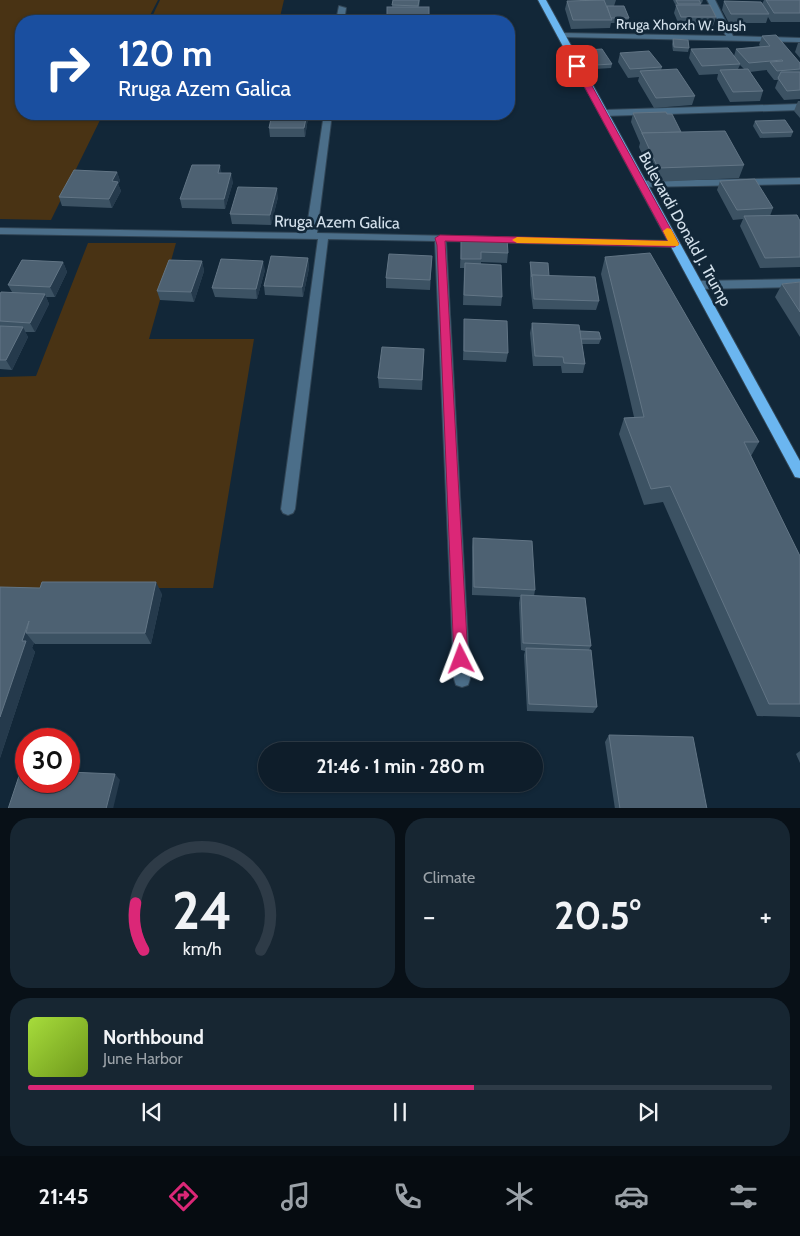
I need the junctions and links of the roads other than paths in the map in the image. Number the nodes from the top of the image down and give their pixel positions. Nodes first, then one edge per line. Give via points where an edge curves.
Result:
1 (542, 0) edge
2 (711, 0) edge
3 (342, 8) dead end
4 (341, 15) edge
5 (561, 35) junction
6 (731, 39) junction
7 (800, 40) edge
8 (800, 107) edge
9 (603, 113) junction
10 (327, 120) edge
11 (800, 181) edge
12 (642, 184) junction
13 (0, 231) edge
14 (317, 237) junction
15 (440, 238) junction
16 (674, 244) junction
17 (800, 284) edge
18 (697, 285) junction
19 (800, 473) edge
20 (288, 509) dead end
21 (462, 679) dead end

1 - 5 main road, Bulevardi Donald J. Trump
2 - 6 street
3 - 4 street
5 - 6 street, Rruga Xhorxh W. Bush
5 - 9 main road, Bulevardi Donald J. Trump
6 - 7 street, Rruga Xhorxh W. Bush
8 - 9 street
9 - 12 main road, Bulevardi Donald J. Trump
10 - 14 street
11 - 12 street
12 - 16 main road, Bulevardi Donald J. Trump
13 - 14 street, Rruga Azem Galica
14 - 15 street, Rruga Azem Galica
14 - 20 street
15 - 16 street, Rruga Azem Galica
15 - 21 street
16 - 18 main road, Bulevardi Donald J. Trump
17 - 18 street
18 - 19 main road, Bulevardi Donald J. Trump

